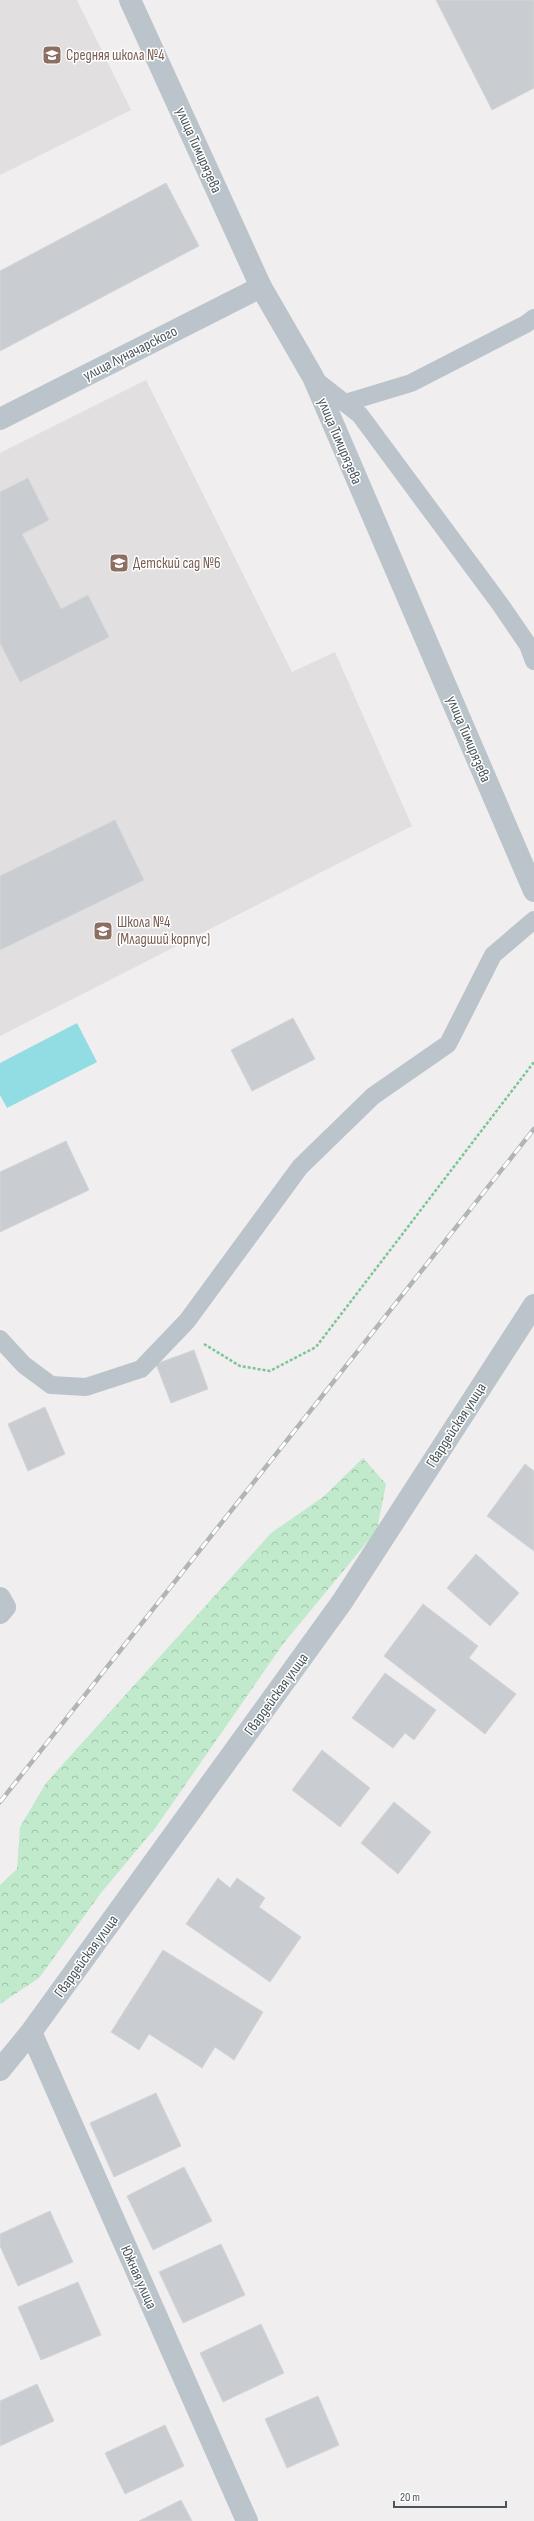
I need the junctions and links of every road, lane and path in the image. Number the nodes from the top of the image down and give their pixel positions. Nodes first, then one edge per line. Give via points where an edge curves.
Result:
1 (130, 0) edge
2 (260, 287) junction
3 (534, 318) edge
4 (313, 377) junction
5 (345, 404) junction
6 (0, 419) edge
7 (534, 661) edge
8 (534, 891) edge
9 (534, 920) edge
10 (534, 1062) edge
11 (534, 1305) edge
12 (180, 1330) junction
13 (0, 1339) edge
14 (0, 1598) edge
15 (0, 1614) edge
16 (31, 2032) junction
17 (0, 2070) edge
18 (247, 2521) edge

1 - 2 street, улица Тимирязева
2 - 4 street, улица Тимирязева
2 - 6 street, улица Луначарского
3 - 5 lane via 411,383
4 - 5 lane
4 - 8 street, улица Тимирязева
5 - 7 lane via 360,415 495,598 528,645
9 - 12 lane via 493,955 448,1044 373,1096 300,1168
10 - 12 path via 316,1347 270,1371 240,1366
11 - 16 street, Гвардейская улица via 342,1602
12 - 13 lane via 141,1369 86,1387 52,1385 24,1364
14 - 15 street via 5,1607
16 - 17 street, Гвардейская улица
16 - 18 street, Южная улица

